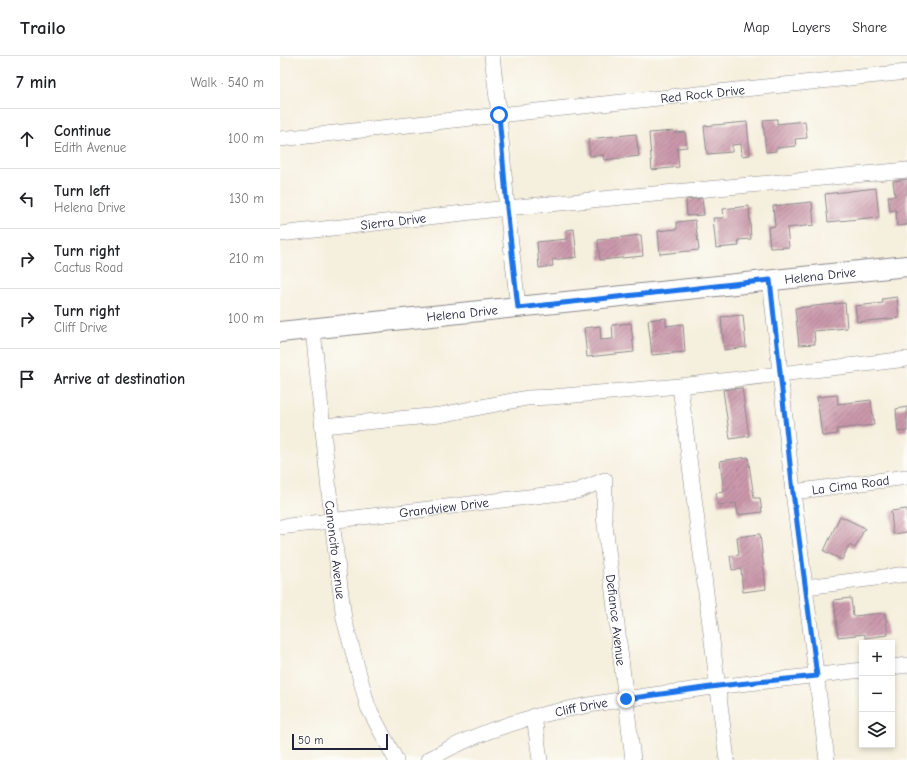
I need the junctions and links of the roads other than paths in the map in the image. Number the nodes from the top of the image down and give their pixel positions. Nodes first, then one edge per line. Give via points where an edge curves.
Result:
1 (492, 56) edge
2 (907, 72) edge
3 (499, 115) junction
4 (280, 139) edge
5 (907, 170) edge
6 (507, 208) junction
7 (280, 234) edge
8 (907, 266) edge
9 (770, 280) junction
10 (518, 308) junction
11 (313, 329) junction
12 (280, 332) edge
13 (907, 359) edge
14 (780, 374) junction
15 (680, 386) junction
16 (323, 426) junction
17 (907, 477) edge
18 (605, 480) joint
19 (793, 492) junction
20 (332, 521) junction
21 (280, 527) edge
22 (907, 574) edge
23 (806, 587) junction
24 (907, 665) edge
25 (895, 667) edge
26 (859, 670) edge
27 (817, 676) junction
28 (718, 686) junction
29 (626, 699) junction
30 (534, 716) junction
31 (396, 760) edge
32 (428, 760) edge
33 (540, 760) edge
34 (633, 760) edge
35 (727, 760) edge
36 (827, 760) edge

1 - 3 street
2 - 3 street, Red Rock Drive
3 - 4 street, Red Rock Drive
3 - 6 street
5 - 6 street, Sierra Drive
6 - 7 street, Sierra Drive
6 - 10 street
8 - 9 main road, Helena Drive
9 - 10 main road, Helena Drive
9 - 14 street
10 - 11 main road, Helena Drive
11 - 12 main road, Helena Drive
11 - 16 street, Canoncito Avenue
13 - 14 street
14 - 15 street
14 - 19 street
15 - 16 street via 527,398 440,415
15 - 28 street
16 - 20 street, Canoncito Avenue
17 - 19 street, La Cima Road
18 - 20 street, Grandview Drive via 577,491
18 - 29 street, Defiance Avenue via 604,516
19 - 23 street
20 - 21 street, Grandview Drive
20 - 31 street, Canoncito Avenue via 344,618 368,707
22 - 23 street
23 - 27 street
24 - 25 street
26 - 27 street, Cliff Drive
27 - 28 street, Cliff Drive
27 - 36 street
28 - 29 street, Cliff Drive
28 - 35 street
29 - 30 street, Cliff Drive
29 - 34 street, Defiance Avenue
30 - 32 street, Cliff Drive via 471,738
30 - 33 street

